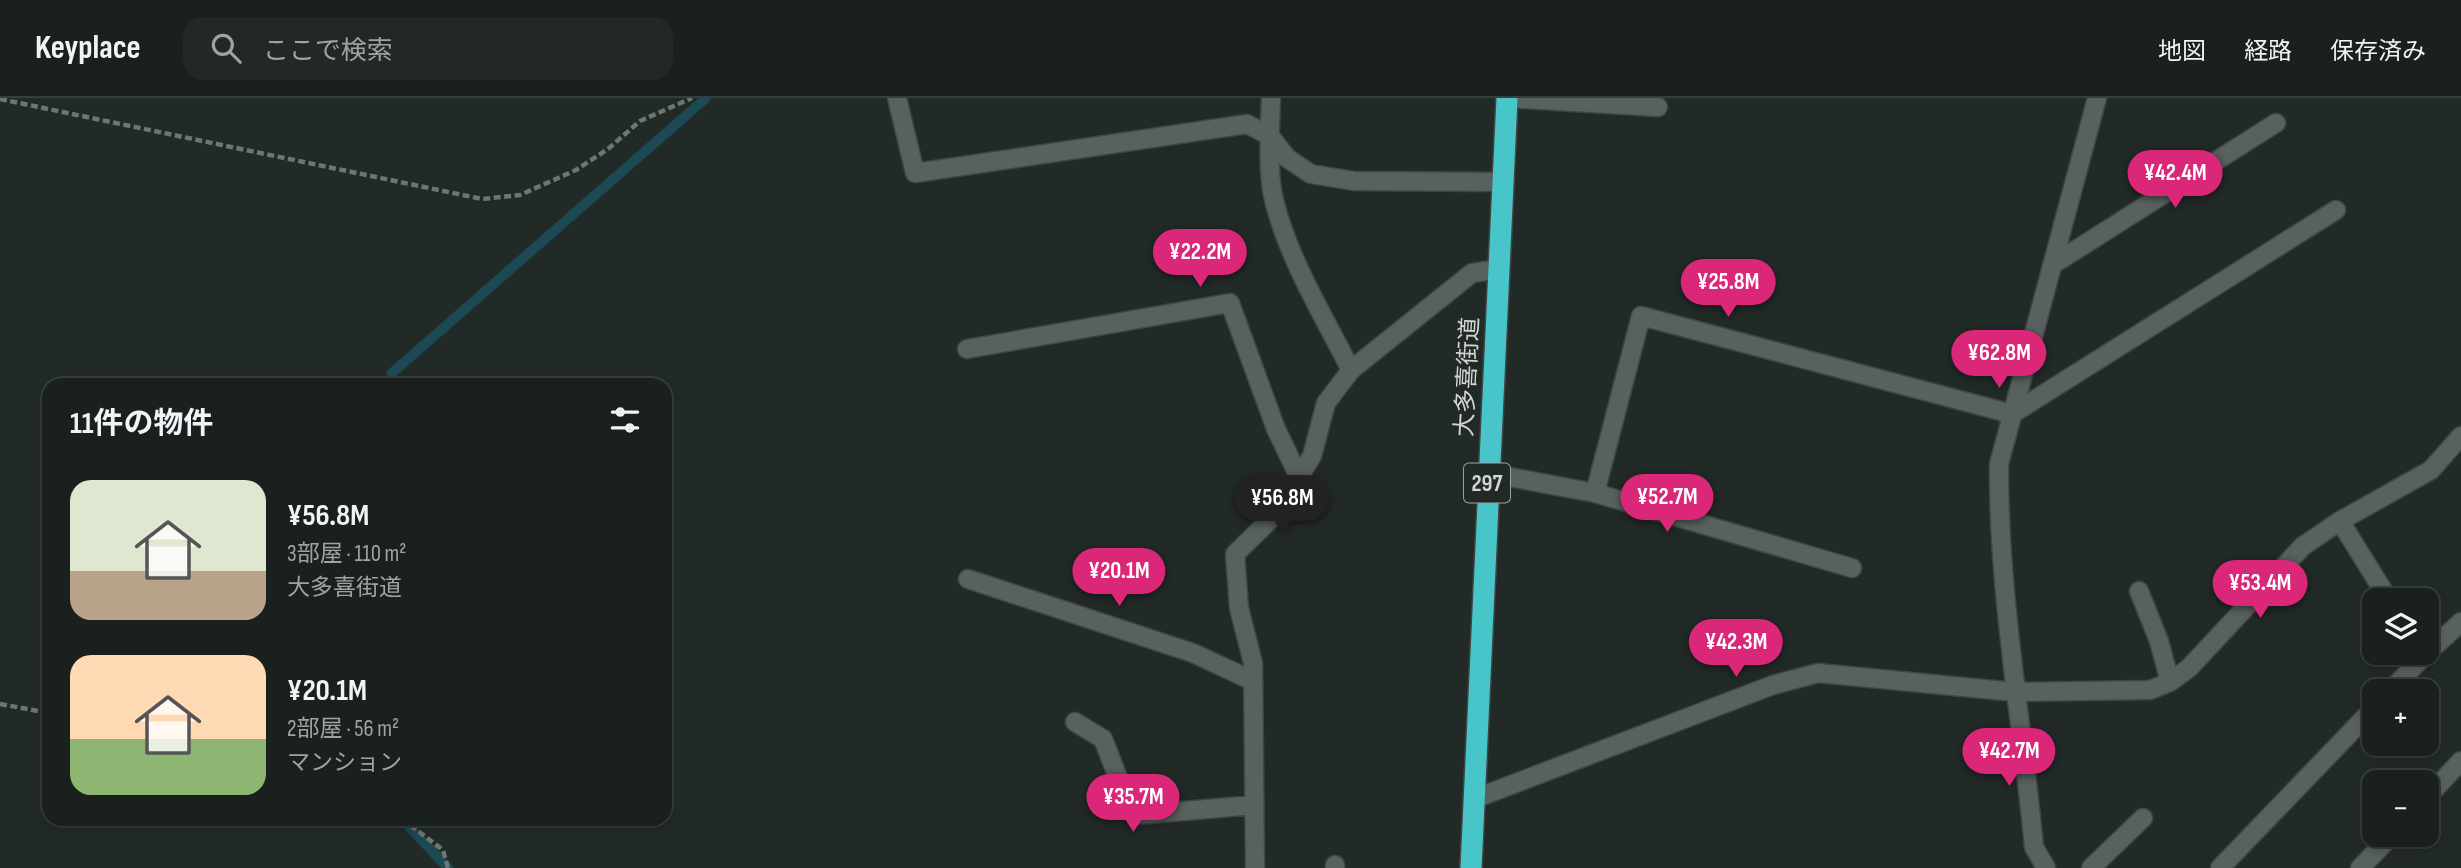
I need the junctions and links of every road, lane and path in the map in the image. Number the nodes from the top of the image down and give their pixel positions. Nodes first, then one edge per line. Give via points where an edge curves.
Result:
1 (692, 98) edge
2 (897, 98) edge
3 (1271, 98) edge
4 (1507, 98) edge
5 (2097, 98) edge
6 (0, 99) edge
7 (1657, 107) dead end
8 (2276, 123) dead end
9 (1269, 136) junction
10 (1504, 182) junction
11 (2336, 210) dead end
12 (2052, 265) junction
13 (1500, 269) junction
14 (967, 349) dead end
15 (1352, 370) junction
16 (2012, 414) junction
17 (2461, 436) edge
18 (1488, 473) junction
19 (1299, 477) junction
20 (1595, 494) junction
21 (2340, 522) junction
22 (1852, 568) dead end
23 (968, 579) dead end
24 (2381, 588) edge
25 (2139, 591) dead end
26 (2461, 622) edge
27 (2439, 641) edge
28 (2414, 665) edge
29 (2401, 679) edge
30 (1253, 681) junction
31 (2170, 682) junction
32 (2015, 692) junction
33 (0, 704) edge
34 (42, 712) edge
35 (2362, 721) edge
36 (1075, 722) dead end
37 (2461, 761) edge
38 (2439, 784) edge
39 (1475, 799) junction
40 (1254, 805) junction
41 (2143, 818) dead end
42 (411, 826) edge
43 (2380, 847) edge
44 (448, 868) edge
45 (1255, 868) edge
46 (1471, 868) edge
47 (2046, 868) edge
48 (2091, 868) edge
49 (2220, 868) edge
50 (2360, 868) edge

1 - 6 path via 640,121 576,170 520,195 482,200
2 - 9 street via 915,173 1247,124
3 - 9 street
4 - 7 street
4 - 10 highway, 大多喜街道 / 297
5 - 12 street
8 - 12 street
9 - 10 street via 1287,158 1311,174 1354,181
9 - 15 street via 1273,198 1301,274
10 - 13 highway, 大多喜街道 / 297
11 - 16 street
12 - 16 street
13 - 15 street via 1472,273
13 - 18 highway, 大多喜街道 / 297
14 - 19 street via 1230,303 1276,429
15 - 19 street via 1326,403 1312,457
16 - 20 street via 1641,316
16 - 32 street via 1999,464 1999,505
17 - 21 street via 2431,470
18 - 20 street
18 - 39 highway, 大多喜街道 / 297
19 - 30 street via 1275,515 1235,554 1239,608
20 - 22 street
21 - 24 street
21 - 31 street via 2303,546 2189,668
23 - 30 street via 1193,653
25 - 31 street
26 - 27 street
28 - 29 street
30 - 40 street
31 - 32 street via 2150,690
32 - 39 street via 1818,673 1773,685
32 - 47 street via 2034,847
33 - 34 path
35 - 49 street
36 - 40 street via 1103,738 1136,816
37 - 38 street
39 - 46 highway, 大多喜街道 / 297
40 - 45 street
41 - 48 street
42 - 44 path via 443,850
43 - 50 street

